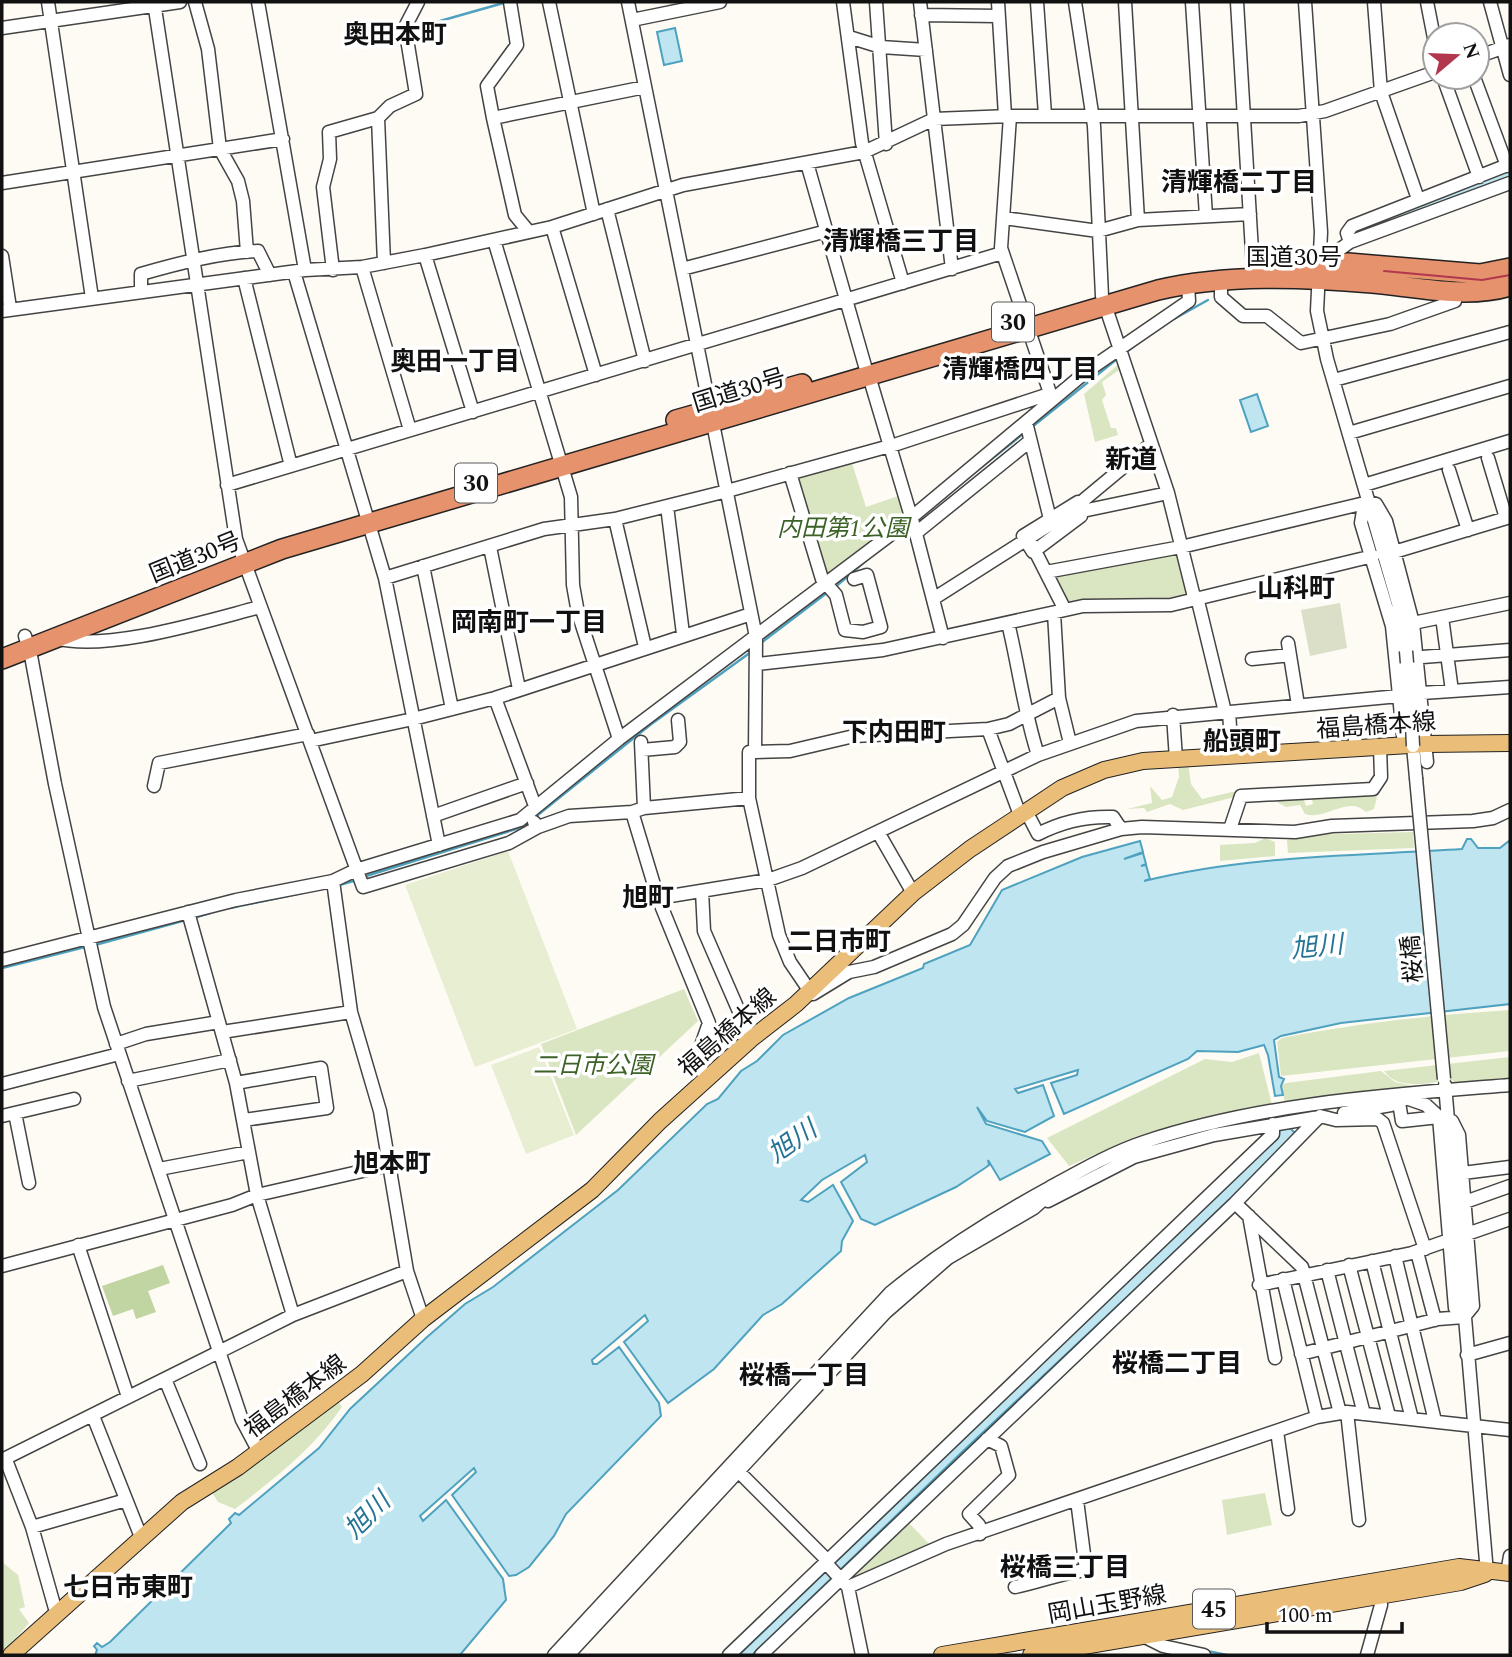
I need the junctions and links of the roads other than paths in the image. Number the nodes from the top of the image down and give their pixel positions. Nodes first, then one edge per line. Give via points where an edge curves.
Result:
1 (48, 2) edge
2 (180, 2) edge
3 (194, 2) edge
4 (258, 2) edge
5 (418, 2) edge
6 (510, 2) edge
7 (549, 2) edge
8 (628, 2) edge
9 (720, 2) edge
10 (843, 2) edge
11 (876, 2) edge
12 (998, 2) edge
13 (1037, 2) edge
14 (1075, 2) edge
15 (1125, 2) edge
16 (1192, 2) edge
17 (1237, 2) edge
18 (1305, 2) edge
19 (1374, 2) edge
20 (1427, 2) edge
21 (1490, 2) edge
22 (155, 4) edge
23 (921, 8) edge
24 (998, 16) junction
25 (632, 20) junction
26 (51, 21) junction
27 (1431, 21) edge
28 (2, 29) edge
29 (849, 37) junction
30 (881, 47) junction
31 (1505, 47) edge
32 (926, 50) junction
33 (1510, 75) edge
34 (1421, 77) edge
35 (645, 86) junction
36 (1448, 91) edge
37 (1480, 91) edge
38 (1381, 92) junction
39 (569, 102) junction
40 (1093, 115) junction
41 (1132, 115) junction
42 (1312, 115) junction
43 (1007, 116) junction
44 (1045, 116) junction
45 (1199, 116) junction
46 (1244, 116) junction
47 (377, 118) junction
48 (494, 118) junction
49 (934, 119) junction
50 (283, 139) junction
51 (886, 144) junction
52 (220, 149) junction
53 (864, 152) junction
54 (179, 156) junction
55 (807, 163) junction
56 (1509, 165) edge
57 (73, 172) junction
58 (1479, 177) junction
59 (2, 183) edge
60 (1510, 183) edge
61 (666, 190) junction
62 (1418, 199) junction
63 (601, 211) junction
64 (1250, 214) junction
65 (1206, 216) junction
66 (1004, 218) junction
67 (1138, 220) junction
68 (552, 227) junction
69 (827, 231) junction
70 (1098, 231) junction
71 (529, 232) junction
72 (494, 240) junction
73 (1350, 242) junction
74 (247, 252) junction
75 (1002, 253) junction
76 (425, 255) junction
77 (2, 256) edge
78 (193, 259) junction
79 (384, 263) junction
80 (362, 267) junction
81 (1253, 268) junction
82 (1510, 268) edge
83 (682, 269) junction
84 (952, 269) junction
85 (333, 270) junction
86 (299, 271) junction
87 (1319, 271) junction
88 (270, 275) junction
89 (244, 278) junction
90 (904, 283) junction
91 (1221, 283) junction
92 (197, 284) junction
93 (1188, 285) junction
94 (1510, 286) edge
95 (1458, 290) junction
96 (141, 291) junction
97 (92, 298) junction
98 (845, 301) junction
99 (1103, 301) junction
100 (6, 309) edge
101 (1027, 324) junction
102 (1510, 332) edge
103 (1322, 337) junction
104 (698, 345) junction
105 (1121, 353) junction
106 (645, 361) junction
107 (867, 371) junction
108 (596, 375) junction
109 (1334, 380) junction
110 (1510, 386) edge
111 (539, 392) junction
112 (1051, 397) junction
113 (473, 412) junction
114 (712, 416) junction
115 (410, 430) junction
116 (1028, 431) junction
117 (1349, 433) junction
118 (1510, 441) edge
119 (1152, 444) junction
120 (890, 445) junction
121 (346, 449) junction
122 (1488, 458) dead end
123 (560, 463) junction
124 (291, 466) junction
125 (1449, 470) dead end
126 (790, 473) junction
127 (227, 485) junction
128 (1364, 485) junction
129 (727, 491) junction
130 (1168, 493) junction
131 (1369, 502) junction
132 (667, 506) junction
133 (1076, 510) junction
134 (1508, 518) edge
135 (615, 519) junction
136 (368, 521) junction
137 (1051, 521) junction
138 (914, 525) junction
139 (573, 526) junction
140 (1468, 530) junction
141 (1029, 543) junction
142 (490, 547) junction
143 (1181, 547) junction
144 (1394, 552) junction
145 (1373, 556) junction
146 (242, 559) junction
147 (423, 566) junction
148 (1046, 572) junction
149 (385, 578) junction
150 (854, 579) dead end
151 (829, 587) junction
152 (1196, 597) junction
153 (933, 599) junction
154 (1510, 603) edge
155 (260, 607) junction
156 (1060, 612) junction
157 (751, 614) junction
158 (1442, 617) junction
159 (1413, 623) junction
160 (1008, 624) junction
161 (683, 634) junction
162 (55, 638) junction
163 (943, 638) junction
164 (27, 642) junction
165 (2, 646) edge
166 (645, 646) junction
167 (757, 648) junction
168 (1510, 650) edge
169 (1448, 654) junction
170 (1407, 657) junction
171 (2, 659) edge
172 (1252, 659) dead end
173 (595, 663) junction
174 (1510, 687) edge
175 (519, 689) junction
176 (1452, 691) junction
177 (1422, 693) junction
178 (1399, 696) junction
179 (495, 698) junction
180 (1059, 698) junction
181 (1298, 705) junction
182 (452, 709) junction
183 (1227, 712) junction
184 (1173, 715) junction
185 (1026, 717) junction
186 (413, 719) junction
187 (678, 720) dead end
188 (1349, 728) dead end
189 (988, 729) junction
190 (309, 738) junction
191 (619, 740) junction
192 (1070, 743) junction
193 (1510, 743) edge
194 (1414, 745) junction
195 (1380, 747) junction
196 (1356, 749) junction
197 (755, 752) junction
198 (1038, 755) junction
199 (1232, 757) junction
200 (1176, 760) junction
201 (1427, 762) dead end
202 (1003, 773) junction
203 (527, 783) junction
204 (154, 786) dead end
205 (749, 798) junction
206 (638, 810) junction
207 (1510, 810) edge
208 (1023, 813) junction
209 (433, 816) junction
210 (532, 817) junction
211 (1121, 829) junction
212 (1230, 829) junction
213 (878, 832) junction
214 (439, 845) junction
215 (358, 876) junction
216 (768, 880) junction
217 (333, 885) junction
218 (702, 891) junction
219 (913, 893) junction
220 (658, 898) junction
221 (189, 917) junction
222 (90, 943) junction
223 (2, 960) edge
224 (809, 990) junction
225 (796, 1004) junction
226 (351, 1012) junction
227 (220, 1027) junction
228 (751, 1039) junction
229 (118, 1049) junction
230 (230, 1060) junction
231 (706, 1078) junction
232 (128, 1081) junction
233 (236, 1083) junction
234 (2, 1084) edge
235 (1445, 1085) junction
236 (1510, 1085) edge
237 (1398, 1096) junction
238 (74, 1098) dead end
239 (15, 1113) junction
240 (1443, 1114) junction
241 (2, 1116) edge
242 (1320, 1116) junction
243 (244, 1120) junction
244 (1273, 1124) junction
245 (1446, 1134) junction
246 (249, 1152) junction
247 (389, 1166) junction
248 (1510, 1167) edge
249 (159, 1169) junction
250 (1462, 1173) junction
251 (1069, 1177) junction
252 (29, 1183) dead end
253 (1510, 1186) edge
254 (257, 1195) junction
255 (1465, 1202) junction
256 (1235, 1203) junction
257 (1034, 1208) junction
258 (1249, 1216) junction
259 (176, 1217) junction
260 (1510, 1219) edge
261 (1467, 1234) junction
262 (1449, 1240) junction
263 (78, 1245) junction
264 (1421, 1250) junction
265 (1395, 1256) junction
266 (1371, 1261) junction
267 (1349, 1265) junction
268 (2, 1266) edge
269 (1327, 1269) junction
270 (407, 1271) junction
271 (1305, 1274) junction
272 (1283, 1279) junction
273 (1259, 1285) junction
274 (293, 1315) junction
275 (1464, 1317) junction
276 (424, 1319) junction
277 (1435, 1320) junction
278 (1412, 1326) junction
279 (1390, 1332) junction
280 (1368, 1337) junction
281 (1346, 1343) junction
282 (1510, 1343) edge
283 (1324, 1349) junction
284 (220, 1350) junction
285 (1301, 1354) junction
286 (1467, 1355) junction
287 (1275, 1358) dead end
288 (165, 1379) junction
289 (128, 1397) junction
290 (1343, 1413) junction
291 (1364, 1414) junction
292 (93, 1416) junction
293 (1389, 1416) junction
294 (1317, 1417) junction
295 (1412, 1419) junction
296 (1435, 1421) junction
297 (1473, 1426) junction
298 (1510, 1430) edge
299 (1277, 1431) junction
300 (987, 1439) junction
301 (259, 1452) junction
302 (4, 1460) edge
303 (200, 1465) dead end
304 (739, 1472) junction
305 (125, 1500) junction
306 (1077, 1500) junction
307 (1288, 1509) dead end
308 (1359, 1520) dead end
309 (32, 1527) junction
310 (980, 1534) junction
311 (141, 1537) junction
312 (1510, 1556) edge
313 (834, 1572) junction
314 (1487, 1573) junction
315 (1509, 1573) edge
316 (1015, 1587) dead end
317 (1379, 1588) junction
318 (56, 1612) junction
319 (1145, 1637) junction
320 (1101, 1642) edge
321 (10, 1655) edge
322 (554, 1655) edge
323 (568, 1655) edge
324 (729, 1655) edge
325 (761, 1655) edge
326 (862, 1655) edge
327 (942, 1655) edge
328 (1031, 1655) edge
329 (1204, 1655) edge
330 (1367, 1655) edge

1 - 26 street
2 - 22 street
3 - 52 street via 208,50
4 - 50 street
5 - 47 street via 405,27 416,94
6 - 48 street via 517,46 487,86
7 - 39 street
8 - 25 street
9 - 25 street
10 - 29 street
11 - 30 street
12 - 24 street
13 - 44 street
14 - 40 street
15 - 41 street
16 - 45 street
17 - 46 street
18 - 42 street
19 - 38 street
20 - 27 street
21 - 31 street
22 - 26 street
22 - 54 street
23 - 24 street
23 - 32 street
24 - 43 street
25 - 35 street
26 - 28 street
26 - 57 street
29 - 30 street
29 - 53 street
30 - 32 street
30 - 51 street
31 - 33 street
32 - 49 street
34 - 38 street
35 - 39 street
35 - 61 street
36 - 58 street
37 - 56 street
38 - 42 street
38 - 62 street
39 - 48 street
39 - 63 street
40 - 41 street
40 - 44 street
40 - 70 street
41 - 45 street
41 - 67 street
42 - 46 street
42 - 87 street via 1321,232
43 - 44 street
43 - 49 street
43 - 66 street
45 - 46 street
45 - 65 street
46 - 64 street
47 - 79 street
47 - 85 street via 328,132 330,159 323,187
48 - 71 street via 515,215
49 - 51 street
49 - 84 street
50 - 52 street
50 - 86 street
51 - 53 street
52 - 54 street
52 - 74 street via 238,181
53 - 55 street
53 - 90 street
54 - 57 street
54 - 78 street
55 - 61 street
55 - 69 street
56 - 58 street
57 - 59 street
57 - 97 street
58 - 62 street
60 - 73 street
61 - 63 street
61 - 83 street
62 - 73 street via 1352,226 1347,233
63 - 68 street
63 - 106 street
64 - 65 street
64 - 81 street
65 - 67 street
66 - 70 street
66 - 75 street
67 - 70 street
68 - 71 street
68 - 108 street
69 - 83 street
69 - 98 street
70 - 99 street
71 - 72 street
72 - 76 street
72 - 111 street
73 - 87 street
74 - 78 street
74 - 88 street via 258,251
75 - 84 street
75 - 101 street
76 - 79 street
76 - 113 street
77 - 100 street
78 - 92 street
78 - 96 street via 141,274
79 - 80 street
80 - 85 street
80 - 115 street
81 - 87 highway, 国道30号 / 30
81 - 99 highway, 国道30号 / 30 via 1173,275
82 - 87 highway, 国道30号 / 30 via 1472,274 1348,263
83 - 104 street
84 - 90 street
85 - 86 street
86 - 88 street
86 - 121 street
87 - 91 highway, 国道30号 / 30
87 - 95 highway, 国道30号 / 30
87 - 103 street via 1316,300
88 - 89 street
89 - 92 street
89 - 124 street
90 - 98 street
91 - 93 highway, 国道30号 / 30
91 - 103 street via 1221,297 1243,316 1267,316 1301,343
92 - 96 street
92 - 127 street
93 - 99 highway, 国道30号 / 30
93 - 105 street via 1189,301
94 - 95 highway, 国道30号 / 30 via 1488,292
95 - 103 street via 1455,301 1390,324
96 - 97 street
97 - 100 street
98 - 104 street
98 - 107 street
99 - 101 highway, 国道30号 / 30
99 - 105 street
101 - 107 highway, 国道30号 / 30
101 - 112 street
102 - 109 street
103 - 109 street
104 - 106 street
104 - 114 street
105 - 112 street
105 - 119 street
106 - 108 street
107 - 114 highway, 国道30号 / 30
107 - 120 street
108 - 111 street
109 - 117 street
110 - 117 street
111 - 113 street
111 - 123 street
112 - 116 street
112 - 120 street
113 - 115 street
114 - 123 highway, 国道30号 / 30
114 - 129 street
115 - 121 street
116 - 137 street
116 - 138 street
116 - 138 street
117 - 128 street
118 - 128 street
119 - 130 street
119 - 133 street
120 - 126 street
120 - 138 street
121 - 124 street
121 - 136 street
122 - 134 street
123 - 136 highway, 国道30号 / 30
123 - 139 street via 571,497
124 - 127 street
125 - 140 street
126 - 129 street
126 - 151 street
127 - 146 street
128 - 131 street
129 - 132 street
129 - 157 street
130 - 133 street
130 - 143 street
131 - 143 street
131 - 144 street via 1380,506
131 - 145 street via 1361,523
131 - 170 street via 1398,603
132 - 135 street
132 - 161 street
133 - 137 street
133 - 141 street via 1081,516
134 - 140 street
135 - 139 street
135 - 166 street
136 - 146 highway, 国道30号 / 30
136 - 149 street
137 - 141 street
138 - 151 street
138 - 153 street
139 - 142 street via 544,529
139 - 173 street via 573,585
140 - 144 street
141 - 148 street
141 - 153 street
142 - 147 street
142 - 175 street
143 - 148 street
143 - 152 street
144 - 159 street
145 - 152 street
145 - 170 street via 1392,626
146 - 155 street
146 - 162 highway, 国道30号 / 30
146 - 164 highway, 国道30号 / 30
147 - 149 street
147 - 182 street
148 - 156 street
149 - 186 street
150 - 151 street via 867,575 881,627 845,630
151 - 167 street
152 - 156 street via 1171,605 1083,606
152 - 183 street
153 - 163 street
154 - 158 street
155 - 162 street via 154,632 75,644
155 - 190 street
156 - 160 street
156 - 180 street
157 - 161 street
157 - 167 street
158 - 159 street
158 - 169 street
159 - 170 street
160 - 163 street
160 - 185 street via 1024,688
161 - 166 street
162 - 164 highway, 国道30号 / 30
163 - 167 street via 883,650
164 - 165 highway, 国道30号 / 30
164 - 171 highway, 国道30号 / 30
164 - 222 street
166 - 173 street
167 - 191 street
167 - 197 street
168 - 169 street
169 - 170 street
169 - 176 street
170 - 177 street
170 - 178 street
170 - 194 street, bridge
172 - 181 street via 1289,649
173 - 175 street
173 - 191 street
174 - 176 street
175 - 179 street
176 - 177 street
177 - 194 street
178 - 181 street
178 - 194 street
179 - 182 street
179 - 203 street
180 - 185 street
180 - 192 street
181 - 183 street
182 - 186 street
183 - 184 street
183 - 199 street
184 - 192 street via 1136,721
184 - 200 street
185 - 189 street
185 - 198 street
186 - 190 street
186 - 209 street
187 - 206 street via 680,742 675,747 641,746
188 - 196 street via 1354,730
189 - 197 street via 854,736 790,751
189 - 202 street
190 - 204 street via 159,763
190 - 215 street
191 - 210 street
192 - 198 street
193 - 194 main road, 福島橋本線
194 - 195 main road, 福島橋本線
194 - 201 street
194 - 235 street, 桜橋, bridge
195 - 196 main road, 福島橋本線
195 - 212 street via 1381,777 1373,789 1241,796
196 - 199 main road, 福島橋本線
197 - 205 street via 749,751
198 - 202 street
199 - 200 main road, 福島橋本線
200 - 208 main road, 福島橋本線 via 1143,761 1104,770 1062,788
202 - 208 street
202 - 213 street
203 - 209 street
203 - 210 street
205 - 206 street
205 - 216 street
206 - 210 street
206 - 220 street
207 - 212 street via 1473,821 1332,826 1295,832
208 - 211 street via 1038,834 1060,822 1105,817 1113,817
208 - 219 main road, 福島橋本線
209 - 214 street
210 - 214 street
210 - 215 street via 516,840 367,889
211 - 212 street
211 - 225 street via 1008,866 964,925 952,934 874,967 849,972
213 - 216 street
213 - 219 street
214 - 215 street
215 - 217 street
216 - 218 street
216 - 224 street via 779,935
217 - 221 street
217 - 226 street
218 - 220 street
218 - 228 street via 704,931
219 - 224 main road, 福島橋本線
220 - 231 street via 709,1023 696,1060
221 - 222 street
221 - 227 street
222 - 223 street
222 - 229 street
224 - 225 main road, 福島橋本線
225 - 228 main road, 福島橋本線
226 - 227 street
226 - 247 street via 380,1111
227 - 229 street via 146,1034
227 - 230 street
228 - 231 main road, 福島橋本線
229 - 232 street
229 - 234 street
230 - 232 street
230 - 233 street
231 - 276 main road, 福島橋本線 via 592,1190
232 - 249 street
233 - 243 street
233 - 243 street via 321,1068 327,1108
235 - 236 street
235 - 237 street
235 - 240 street, 桜橋
237 - 240 street
237 - 240 street via 1402,1121
237 - 242 street via 1391,1105
237 - 251 street via 1265,1112 1209,1124 1143,1143
238 - 239 street
239 - 241 street
239 - 252 street
240 - 245 street, 桜橋
240 - 250 street via 1459,1135
242 - 244 street
242 - 256 street
242 - 264 street via 1383,1123
243 - 246 street
244 - 257 street via 1134,1157
244 - 313 street via 1273,1134
245 - 262 street via 1440,1141
245 - 275 street
246 - 249 street
246 - 254 street
247 - 254 street
247 - 270 street
248 - 250 street
249 - 259 street
250 - 255 street
251 - 257 street
251 - 322 street via 934,1256 890,1293
253 - 255 street
254 - 259 street
254 - 274 street
255 - 261 street
256 - 258 street
256 - 300 street
257 - 304 street via 948,1258 913,1287
258 - 271 street
258 - 273 street
259 - 263 street
259 - 284 street
260 - 261 street
261 - 275 street via 1472,1306
262 - 264 street
262 - 275 street via 1455,1308
263 - 268 street
263 - 289 street
264 - 265 street
264 - 277 street
265 - 266 street
265 - 278 street
266 - 267 street
266 - 279 street
267 - 269 street
267 - 280 street
269 - 271 street
269 - 281 street
270 - 274 street
270 - 276 street
271 - 272 street
271 - 283 street
272 - 273 street
272 - 285 street
273 - 287 street
274 - 284 street
275 - 277 street
275 - 286 street
276 - 301 main road, 福島橋本線 via 362,1374
277 - 278 street
278 - 279 street
278 - 296 street
279 - 280 street
279 - 295 street
280 - 281 street
280 - 293 street
281 - 283 street
281 - 291 street
282 - 286 street
283 - 285 street
283 - 290 street
284 - 288 street
284 - 301 street via 242,1420
285 - 294 street
286 - 297 street
288 - 289 street
288 - 303 street
289 - 292 street
290 - 291 street
290 - 294 street
290 - 308 street
291 - 293 street
292 - 302 street
292 - 305 street
293 - 295 street
294 - 299 street
295 - 296 street
296 - 297 street
297 - 298 street
297 - 314 street
299 - 306 street
299 - 307 street
300 - 310 street via 1001,1446 1009,1475 969,1514
300 - 313 street
301 - 311 main road, 福島橋本線 via 190,1496
302 - 309 street
304 - 313 street
304 - 323 street
305 - 309 street
305 - 311 street
306 - 310 street
306 - 316 street via 1086,1570
309 - 318 street
310 - 313 street
311 - 318 main road, 福島橋本線
312 - 315 street
313 - 324 street
313 - 325 street
313 - 326 street
314 - 315 main road, 岡山玉野線 / 45
314 - 317 main road, 岡山玉野線 / 45 via 1461,1582
317 - 319 main road, 岡山玉野線 / 45
317 - 320 main road, 岡山玉野線 / 45
317 - 330 street via 1381,1605
318 - 321 main road, 福島橋本線
319 - 320 main road, 岡山玉野線 / 45
319 - 329 street
320 - 327 main road, 岡山玉野線 / 45
320 - 328 main road, 岡山玉野線 / 45

